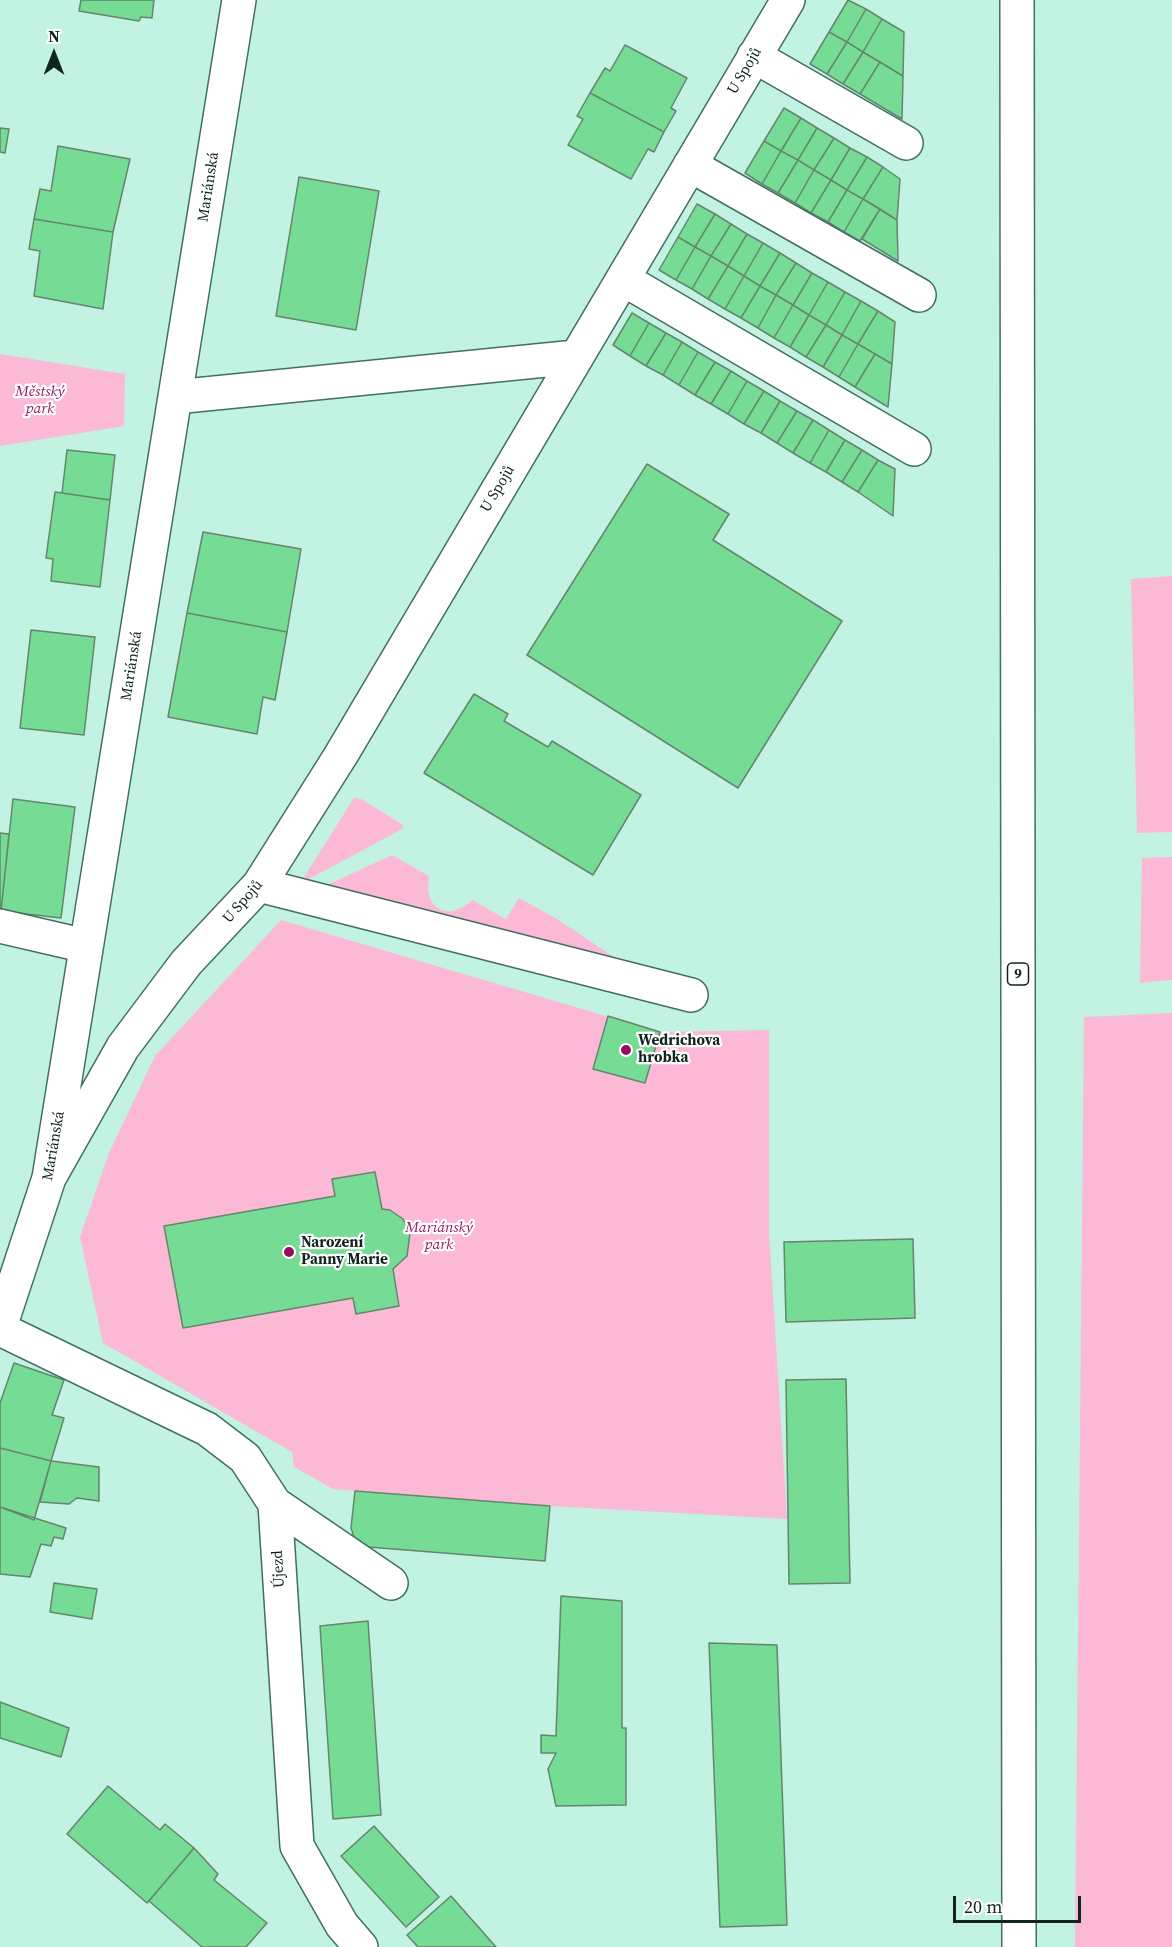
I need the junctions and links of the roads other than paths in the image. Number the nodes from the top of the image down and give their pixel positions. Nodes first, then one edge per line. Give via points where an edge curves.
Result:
1 (239, 0) edge
2 (788, 0) edge
3 (1017, 0) edge
4 (754, 56) junction
5 (906, 143) dead end
6 (690, 165) junction
7 (623, 279) junction
8 (919, 295) dead end
9 (576, 357) junction
10 (175, 397) junction
11 (914, 449) dead end
12 (259, 885) junction
13 (0, 926) edge
14 (86, 946) junction
15 (691, 995) dead end
16 (49, 1178) junction
17 (0, 1328) edge
18 (275, 1504) junction
19 (391, 1583) dead end
20 (361, 1947) edge
21 (1019, 1947) edge

1 - 10 street, Mariánská
2 - 4 street, U Spojů
3 - 21 street, 9
4 - 5 street
4 - 6 street, U Spojů
6 - 7 street, U Spojů
6 - 8 street
7 - 9 street, U Spojů
7 - 11 street
9 - 10 street
9 - 12 street, U Spojů via 341,755
10 - 14 street, Mariánská
12 - 15 street
12 - 16 street, U Spojů via 186,963 123,1047
13 - 14 street
14 - 16 street, Mariánská
16 - 17 street, Mariánská
17 - 18 street, Újezd via 207,1429 245,1458
18 - 19 street
18 - 20 street, Újezd via 297,1846 342,1925

